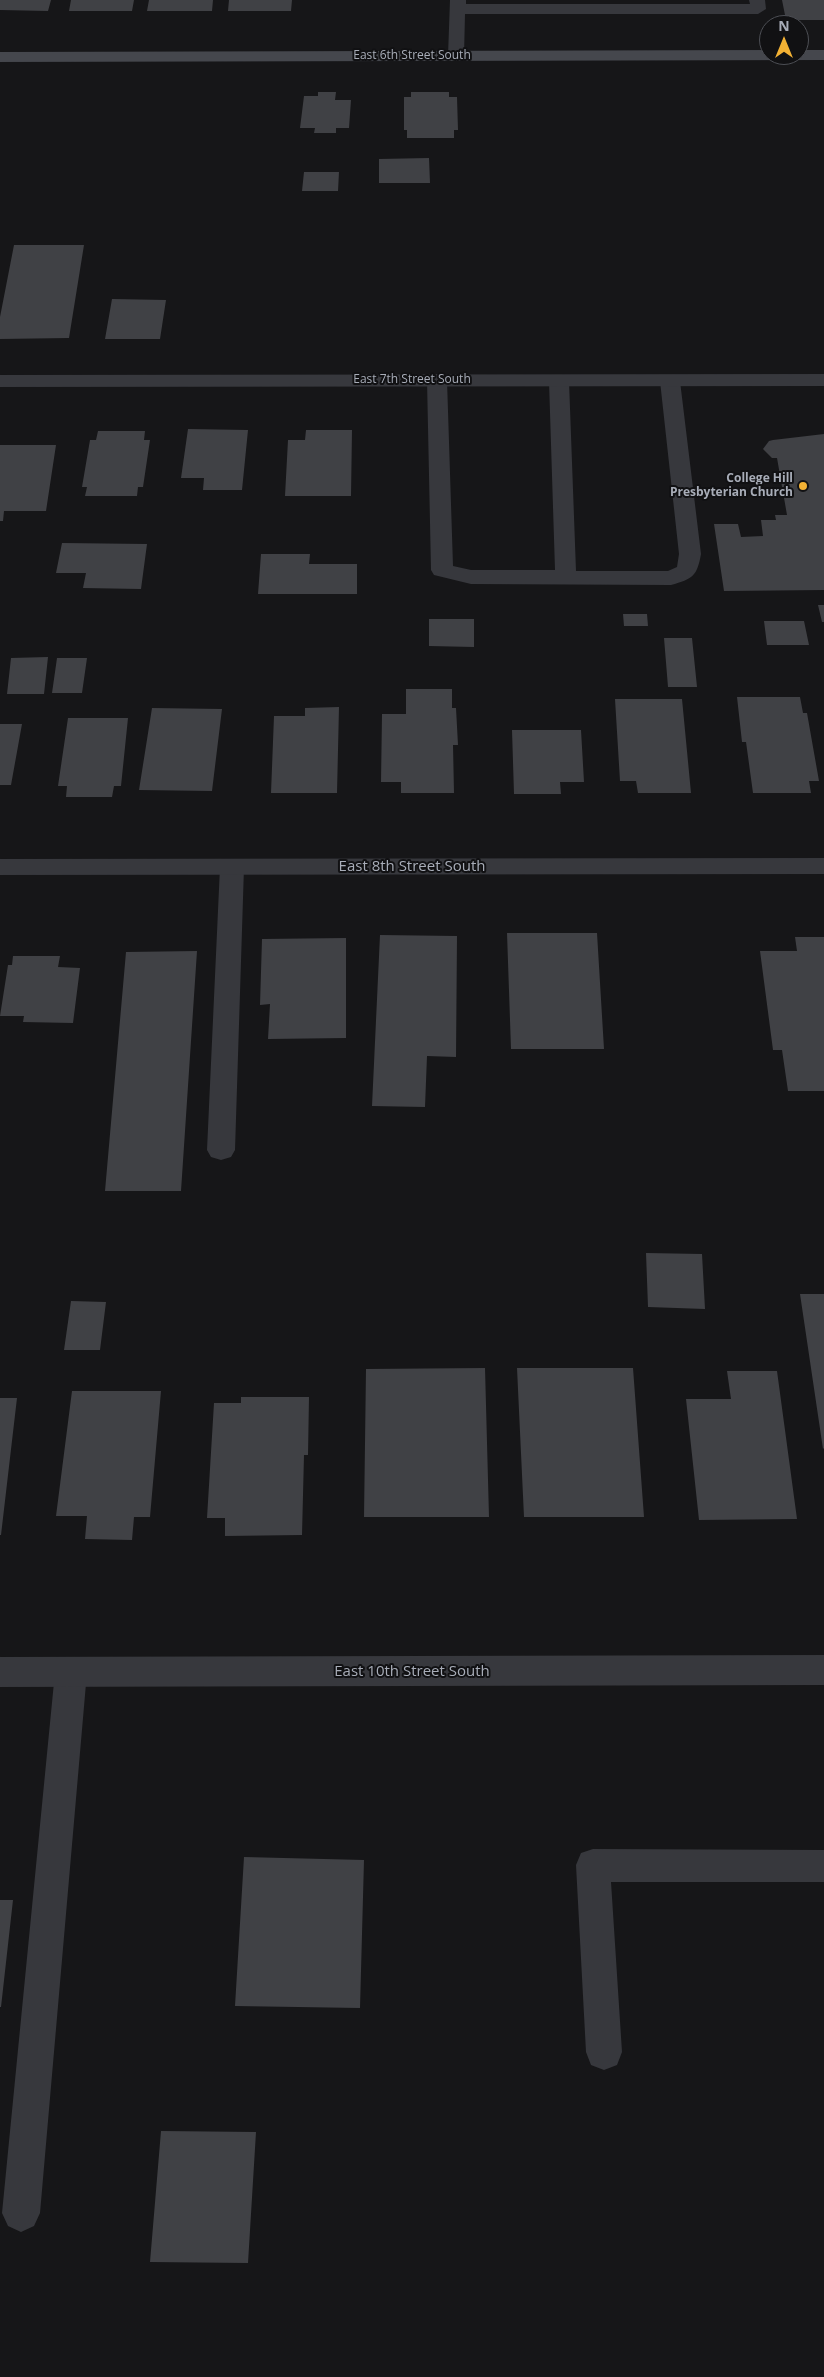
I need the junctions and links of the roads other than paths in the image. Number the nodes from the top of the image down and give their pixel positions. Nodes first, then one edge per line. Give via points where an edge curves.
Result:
1 (756, 0) edge
2 (458, 4) edge
3 (456, 56) junction
4 (824, 56) edge
5 (0, 57) edge
6 (437, 380) junction
7 (824, 380) edge
8 (0, 381) edge
9 (559, 381) junction
10 (670, 381) junction
11 (566, 577) junction
12 (824, 866) edge
13 (0, 867) edge
14 (232, 867) junction
15 (221, 1150) dead end
16 (824, 1670) edge
17 (0, 1672) edge
18 (71, 1672) junction
19 (824, 1866) edge
20 (604, 2052) dead end
21 (21, 2213) dead end

1 - 2 street via 758,9
2 - 3 street
3 - 4 street, East 6th Street South
3 - 5 street, East 6th Street South
6 - 8 street, East 7th Street South
6 - 9 street, East 7th Street South
6 - 11 street via 442,570 471,577
7 - 10 street, East 7th Street South
9 - 10 street, East 7th Street South
9 - 11 street
10 - 11 street via 690,554 687,571 671,578
12 - 14 street, East 8th Street South
13 - 14 street, East 8th Street South
14 - 15 street
16 - 18 street, East 10th Street South
17 - 18 street, East 10th Street South
18 - 21 street
19 - 20 street via 594,1864

